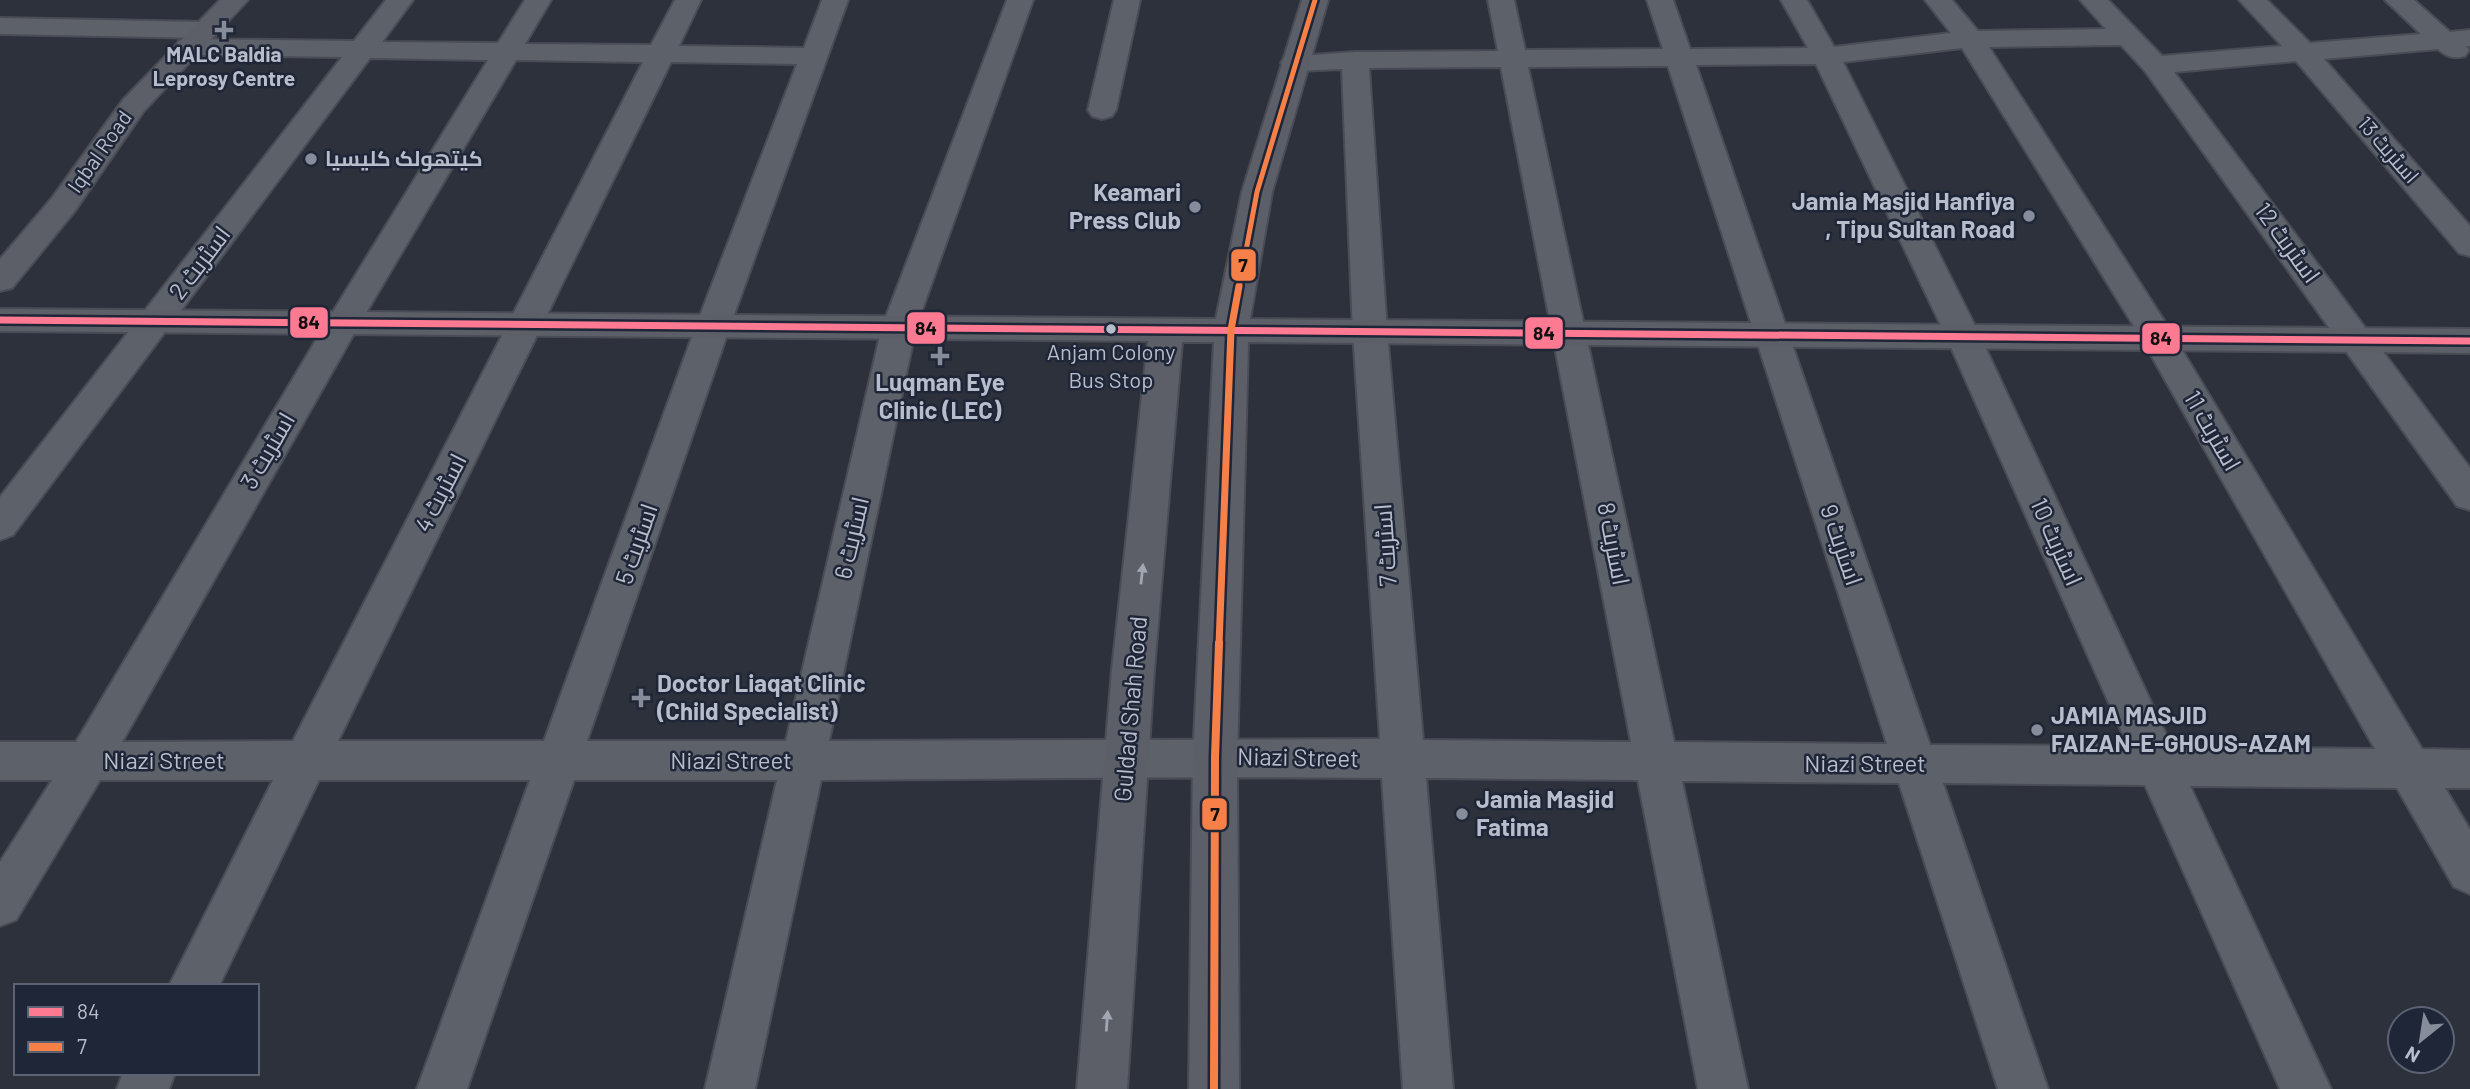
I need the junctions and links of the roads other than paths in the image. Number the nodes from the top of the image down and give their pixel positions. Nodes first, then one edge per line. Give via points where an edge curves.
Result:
1 (235, 0) edge
2 (400, 0) edge
3 (538, 0) edge
4 (688, 0) edge
5 (835, 0) edge
6 (1020, 0) edge
7 (1127, 0) edge
8 (1315, 0) edge
9 (1501, 0) edge
10 (1660, 0) edge
11 (1794, 0) edge
12 (1938, 0) edge
13 (2093, 0) edge
14 (2252, 0) edge
15 (2398, 0) edge
16 (0, 26) edge
17 (2127, 37) junction
18 (197, 39) junction
19 (1970, 39) junction
20 (2458, 39) edge
21 (363, 49) junction
22 (507, 51) junction
23 (661, 53) junction
24 (2305, 54) junction
25 (814, 55) junction
26 (1826, 56) junction
27 (1679, 58) junction
28 (1514, 59) junction
29 (1355, 60) junction
30 (2470, 62) edge
31 (1295, 63) junction
32 (2155, 65) junction
33 (1102, 110) dead end
34 (2470, 246) edge
35 (0, 280) edge
36 (0, 320) edge
37 (156, 321) junction
38 (343, 323) junction
39 (526, 324) junction
40 (713, 326) junction
41 (899, 327) junction
42 (1166, 330) junction
43 (1231, 330) junction
44 (1370, 331) junction
45 (1571, 333) junction
46 (1771, 335) junction
47 (1962, 337) junction
48 (2158, 338) junction
49 (2358, 340) junction
50 (2470, 341) edge
51 (2470, 496) edge
52 (0, 525) edge
53 (1215, 757) junction
54 (1126, 760) junction
55 (1403, 760) junction
56 (0, 761) edge
57 (88, 761) junction
58 (305, 761) junction
59 (560, 761) junction
60 (803, 761) junction
61 (1657, 762) junction
62 (1915, 764) junction
63 (2158, 766) junction
64 (2409, 769) junction
65 (2470, 769) edge
66 (2470, 872) edge
67 (0, 904) edge
68 (194, 984) edge
69 (442, 1089) edge
70 (730, 1089) edge
71 (1102, 1089) edge
72 (1214, 1089) edge
73 (1428, 1089) edge
74 (1723, 1089) edge
75 (2023, 1089) edge
76 (2306, 1089) edge

1 - 18 street, Iqbal Road
2 - 21 street, اسٹریٹ 2
3 - 22 street, اسٹریٹ 3
4 - 23 street, اسٹریٹ 4
5 - 25 street, اسٹریٹ 5
6 - 41 street, اسٹریٹ 6
7 - 33 street
8 - 31 street
9 - 28 street, اسٹریٹ 8
10 - 27 street, اسٹریٹ 9
11 - 26 street, اسٹریٹ 10
12 - 19 street, اسٹریٹ 11
13 - 17 street, اسٹریٹ 12
14 - 24 street, اسٹریٹ 13
15 - 20 street
16 - 18 street
17 - 19 street
17 - 32 street, اسٹریٹ 12
18 - 21 street
18 - 35 street, Iqbal Road via 133,106 63,205
19 - 26 street
19 - 48 street, اسٹریٹ 11
20 - 24 street
20 - 30 street
21 - 22 street
21 - 37 street, اسٹریٹ 2
22 - 23 street
22 - 38 street, اسٹریٹ 3
23 - 25 street
23 - 39 street, اسٹریٹ 4
24 - 32 street
24 - 34 street, اسٹریٹ 13
25 - 40 street, اسٹریٹ 5
26 - 27 street
26 - 47 street, اسٹریٹ 10
27 - 28 street
27 - 46 street, اسٹریٹ 9
28 - 29 street
28 - 45 street, اسٹریٹ 8
29 - 31 street
29 - 44 street, اسٹریٹ 7
31 - 43 street via 1257,192
32 - 49 street, اسٹریٹ 12
36 - 37 street
37 - 38 street
37 - 52 street, اسٹریٹ 2
38 - 39 street
38 - 57 street, اسٹریٹ 3
39 - 40 street
39 - 58 street, اسٹریٹ 4
40 - 41 street
40 - 59 street, اسٹریٹ 5
41 - 42 street
41 - 60 street, اسٹریٹ 6
42 - 43 street
54 -> 42 street, Guldad Shah Road
43 - 44 street
43 - 53 street
44 - 45 street
44 - 55 street, اسٹریٹ 7
45 - 46 street
45 - 61 street, اسٹریٹ 8
46 - 47 street
46 - 62 street, اسٹریٹ 9
47 - 48 street
47 - 63 street, اسٹریٹ 10
48 - 49 street
48 - 64 street, اسٹریٹ 11
49 - 50 street
49 - 51 street, اسٹریٹ 12
53 - 54 street, Niazi Street
53 - 55 street, Niazi Street
53 - 72 street
54 - 60 street, Niazi Street
71 -> 54 street, Guldad Shah Road
55 - 61 street, Niazi Street
55 - 73 street, اسٹریٹ 7
56 - 57 street, Niazi Street
57 - 58 street, Niazi Street
57 - 67 street, اسٹریٹ 3
58 - 59 street, Niazi Street
58 - 68 street, اسٹریٹ 4
59 - 60 street, Niazi Street
59 - 69 street, اسٹریٹ 5
60 - 70 street, اسٹریٹ 6
61 - 62 street, Niazi Street
61 - 74 street, اسٹریٹ 8
62 - 63 street, Niazi Street
62 - 75 street, اسٹریٹ 9
63 - 64 street, Niazi Street
63 - 76 street, اسٹریٹ 10
64 - 65 street, Niazi Street
64 - 66 street, اسٹریٹ 11

